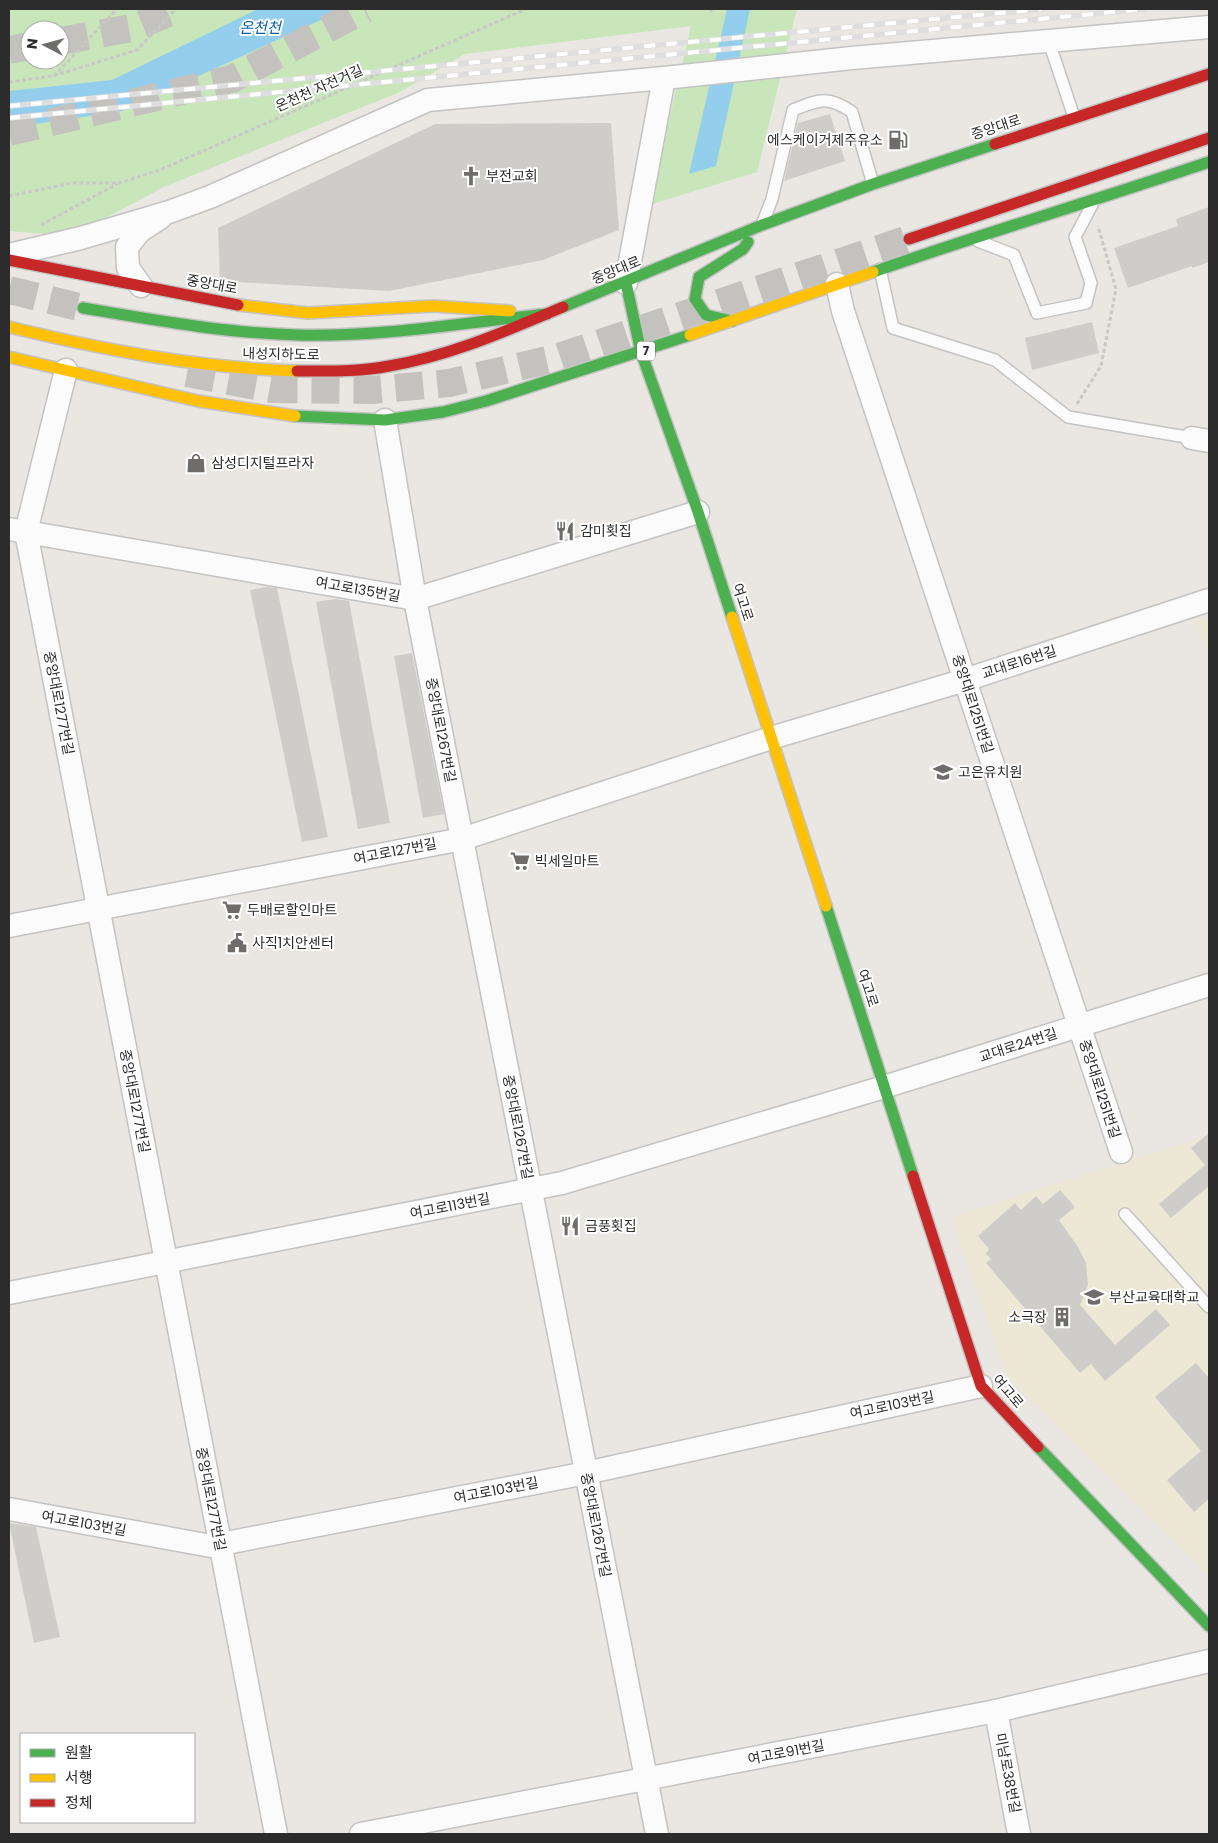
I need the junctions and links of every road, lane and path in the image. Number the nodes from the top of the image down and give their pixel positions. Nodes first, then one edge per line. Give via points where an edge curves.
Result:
1 (117, 9) edge
2 (176, 9) edge
3 (526, 9) edge
4 (1209, 27) edge
5 (1049, 42) junction
6 (1209, 74) edge
7 (53, 76) junction
8 (664, 78) junction
9 (9, 82) edge
10 (1074, 118) junction
11 (1209, 138) edge
12 (1209, 162) edge
13 (118, 183) junction
14 (873, 184) junction
15 (9, 196) edge
16 (1093, 202) junction
17 (169, 212) junction
18 (762, 225) junction
19 (38, 226) dead end
20 (970, 238) junction
21 (909, 239) tunnel mouth
22 (9, 255) edge
23 (9, 260) edge
24 (880, 269) junction
25 (626, 283) junction
26 (837, 284) junction
27 (141, 286) junction
28 (83, 308) tunnel mouth
29 (547, 314) junction
30 (732, 321) junction
31 (9, 327) edge
32 (641, 352) junction
33 (9, 357) edge
34 (66, 370) junction
35 (385, 420) junction
36 (1200, 440) edge
37 (698, 512) junction
38 (17, 530) edge
39 (415, 599) junction
40 (1209, 600) edge
41 (965, 680) junction
42 (771, 738) junction
43 (462, 839) junction
44 (98, 908) junction
45 (9, 926) edge
46 (1209, 985) edge
47 (1080, 1025) junction
48 (884, 1087) junction
49 (1121, 1152) dead end
50 (531, 1190) junction
51 (1125, 1214) dead end
52 (166, 1263) junction
53 (9, 1293) edge
54 (1209, 1307) edge
55 (981, 1386) junction
56 (586, 1473) junction
57 (9, 1509) edge
58 (220, 1544) junction
59 (1209, 1626) edge
60 (1209, 1661) edge
61 (996, 1711) junction
62 (646, 1779) junction
63 (276, 1834) edge
64 (361, 1834) edge
65 (657, 1834) edge
66 (1019, 1834) edge

1 - 7 path
2 - 7 path via 137,50
3 - 13 path, 온천천 자전거길 via 160,170
4 - 5 street
5 - 8 street
5 - 10 lane
6 - 10 main road, 중앙대로
7 - 9 path
8 - 17 street via 428,100 210,197
8 - 25 street
10 - 14 main road, 중앙대로
11 - 21 main road
12 - 16 main road, 7
13 - 15 path, 온천천 자전거길 via 72,183
13 - 19 path, 온천천 자전거길
14 - 18 main road, 중앙대로
14 - 18 lane via 852,112 836,101 821,100 802,106 793,110 772,199
16 - 20 main road, 7
16 - 20 lane via 1075,237 1091,283 1086,302 1037,313 1014,255
17 - 22 street via 82,238
17 - 27 street via 140,231 127,247 128,268
18 - 25 main road, 중앙대로
18 - 30 main road via 742,249 699,277 695,299 706,314
20 - 24 main road, 7
23 - 27 main road, 중앙대로
24 - 26 main road, 7
24 - 36 lane via 893,328 995,360 1068,417
25 - 29 main road, 중앙대로
25 - 32 main road, 여고로
26 - 30 main road, 7
26 - 41 street, 중앙대로1251번길 via 843,311
27 - 29 main road, 중앙대로 via 217,302 308,313 433,306
28 - 29 main road via 264,333 358,333
29 - 31 main road, 내성지하도로 via 433,357 359,370 244,369 127,354
30 - 32 main road, 7
32 - 35 main road, 7 via 486,401 443,412
32 - 37 main road, 여고로
33 - 34 main road
34 - 35 main road, 7 via 198,402 283,416
34 - 38 street, 중앙대로1277번길
35 - 39 street, 중앙대로1267번길
37 - 39 street, 여고로135번길
37 - 42 main road, 여고로
38 - 39 street, 여고로135번길
38 - 44 street, 중앙대로1277번길
39 - 43 street, 중앙대로1267번길
40 - 41 street, 교대로16번길
41 - 42 street, 교대로16번길
41 - 47 street, 중앙대로1251번길
42 - 43 street, 여고로127번길
42 - 48 main road, 여고로
43 - 44 street, 여고로127번길
43 - 50 street, 중앙대로1267번길
44 - 45 street, 여고로127번길
44 - 52 street, 중앙대로1277번길
46 - 47 street, 교대로24번길
47 - 48 street, 교대로24번길
47 - 49 street, 중앙대로1251번길
48 - 50 street, 여고로113번길
48 - 55 main road, 여고로
50 - 52 street, 여고로113번길
50 - 56 street, 중앙대로1267번길
51 - 54 lane
52 - 53 street, 여고로113번길
52 - 58 street, 중앙대로1277번길
55 - 56 street, 여고로103번길
55 - 59 main road, 여고로
56 - 58 street, 여고로103번길
56 - 62 street, 중앙대로1267번길
57 - 58 street, 여고로103번길 via 211,1546
58 - 63 street, 중앙대로1277번길
60 - 61 street, 여고로91번길
61 - 62 street, 여고로91번길
61 - 66 street, 미남로38번길
62 - 64 street, 여고로91번길
62 - 65 street, 중앙대로1267번길

